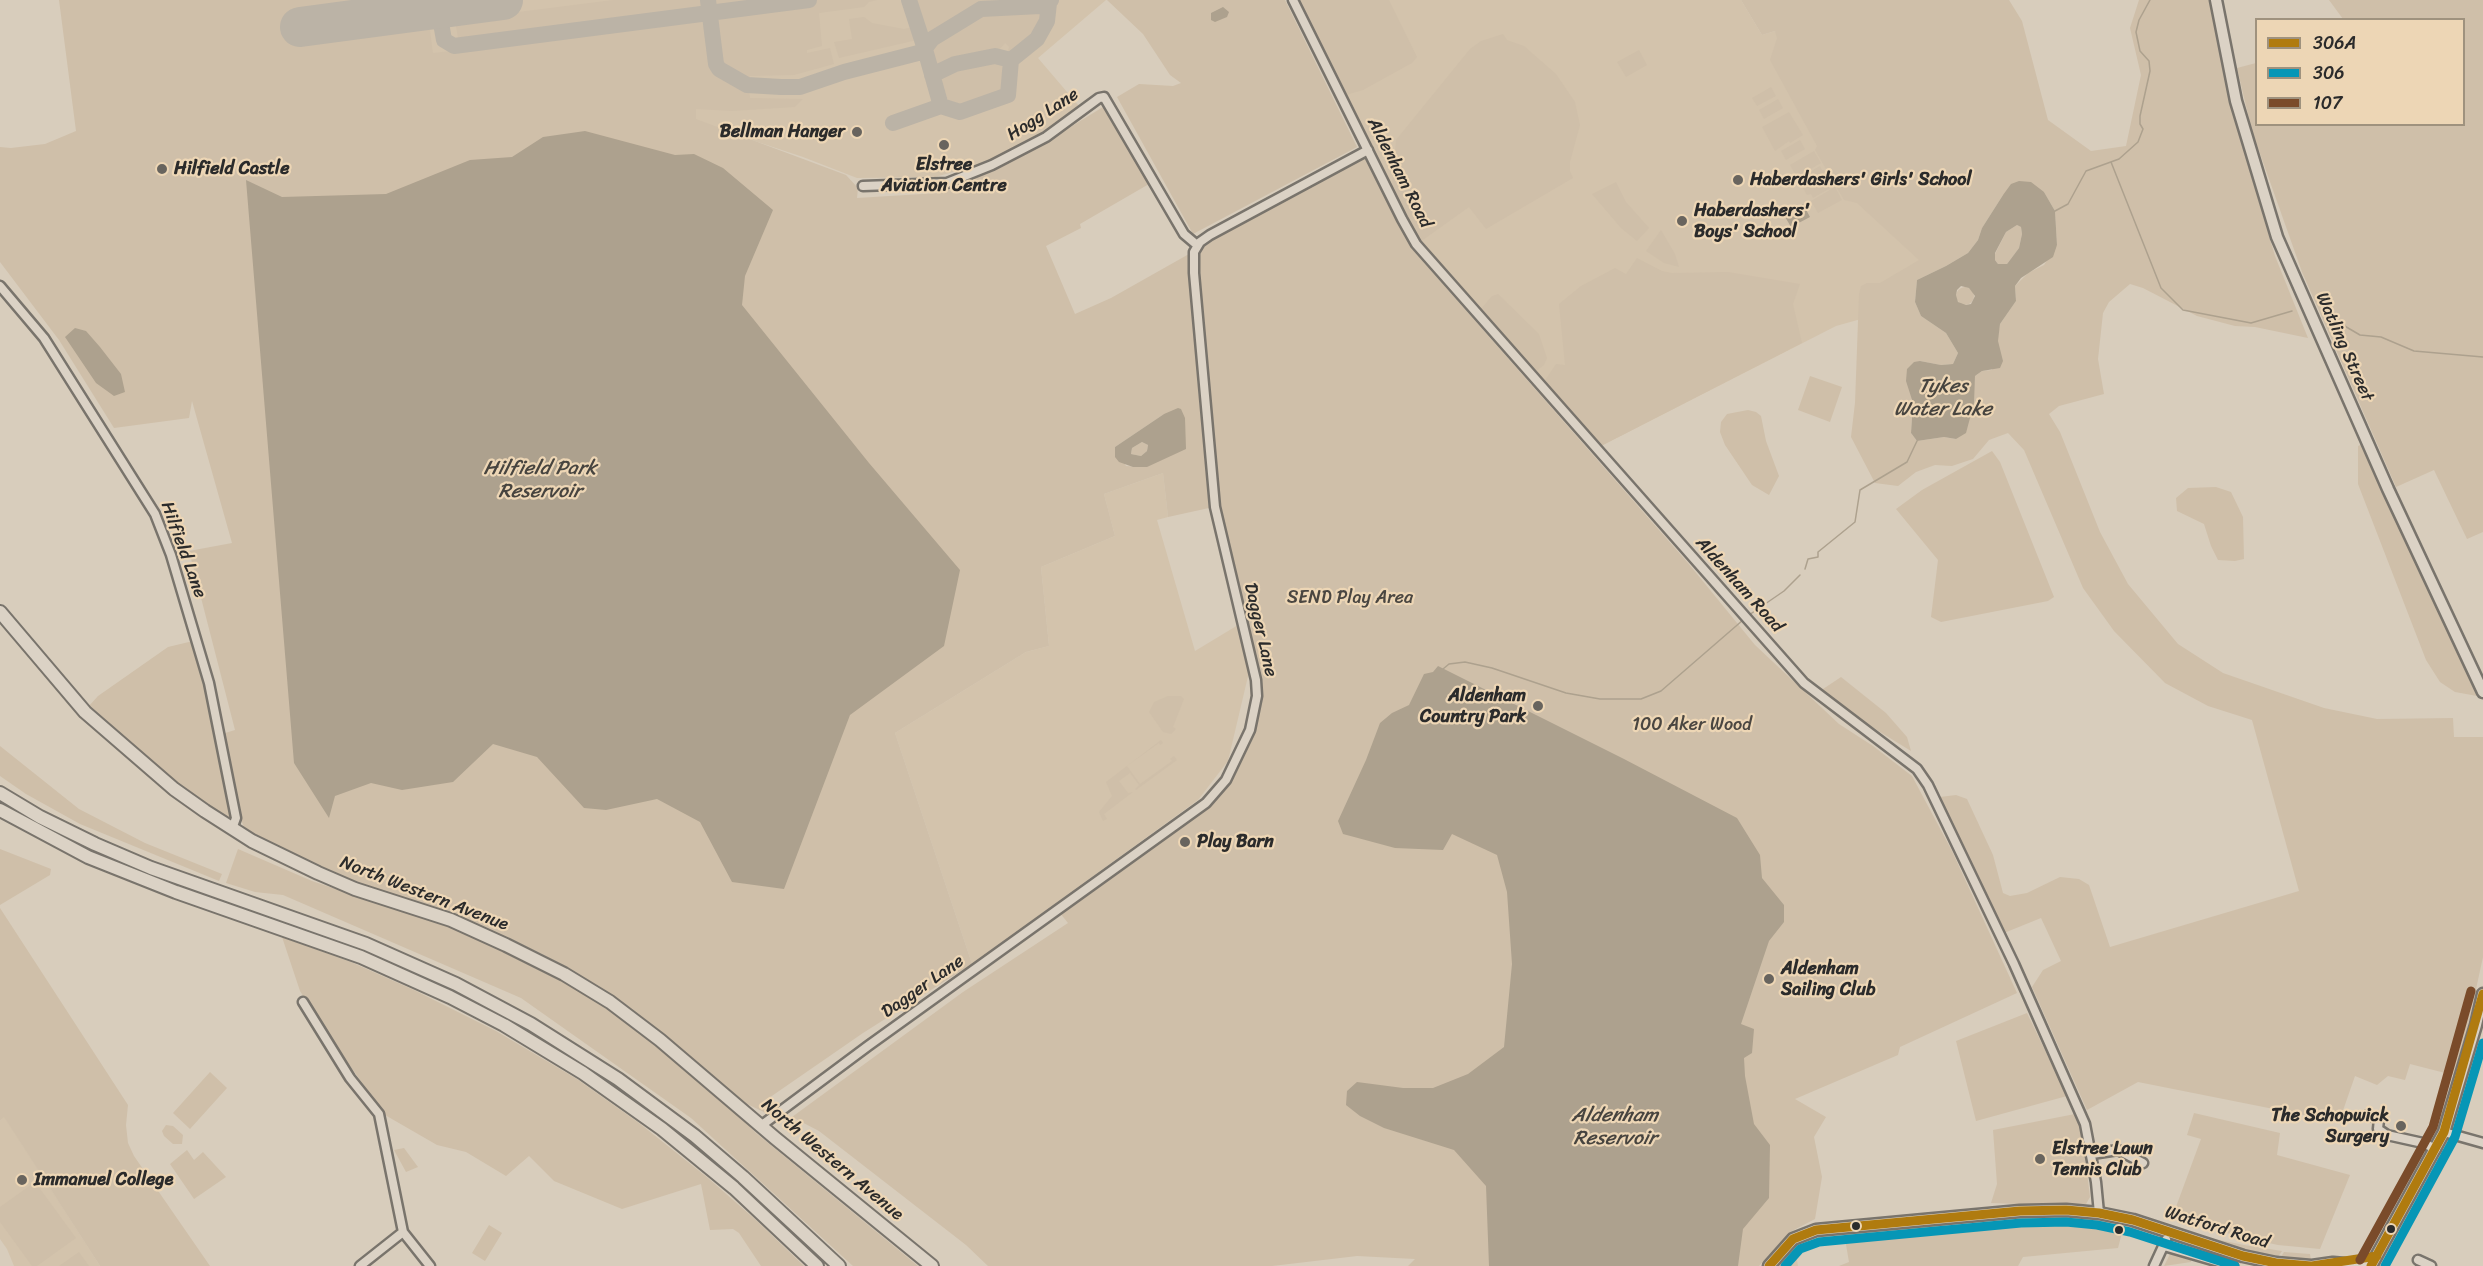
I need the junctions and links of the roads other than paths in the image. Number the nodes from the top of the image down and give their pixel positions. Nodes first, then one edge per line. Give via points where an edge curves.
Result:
1 (1293, 0) edge
2 (2216, 0) edge
3 (1368, 150) junction
4 (863, 186) dead end
5 (1197, 245) junction
6 (0, 286) edge
7 (0, 612) edge
8 (2483, 692) edge
9 (0, 793) edge
10 (0, 810) edge
11 (232, 829) junction
12 (2483, 994) edge
13 (303, 1002) dead end
14 (2368, 1115) dead end
15 (762, 1125) junction
16 (2444, 1132) junction
17 (2483, 1143) edge
18 (2436, 1149) junction
19 (2092, 1154) junction
20 (2143, 1163) dead end
21 (2098, 1213) junction
22 (403, 1232) junction
23 (2418, 1260) dead end
24 (2372, 1263) edge
25 (360, 1266) edge
26 (430, 1266) edge
27 (817, 1266) edge
28 (838, 1266) edge
29 (932, 1266) edge
30 (1769, 1266) edge
31 (2154, 1266) edge
32 (2233, 1266) edge
33 (2312, 1266) edge
34 (2431, 1266) edge

1 - 3 street, Aldenham Road
2 - 8 main road, Watling Street via 2236,101 2277,237
3 - 5 street
3 - 19 street, Aldenham Road via 1416,244 1804,683 1917,769 2014,964 2085,1124
4 - 5 street, Hogg Lane via 947,183 1046,137 1104,97 1184,234
5 - 15 street, Dagger Lane via 1193,257 1211,474 1226,561 1256,680 1250,730 1236,763 1206,803
6 - 11 street, Hilfield Lane via 49,345 163,531 209,683 236,818
7 - 11 highway, North Western Avenue via 85,712 174,789
9 - 28 highway via 94,844 366,944 521,1018 591,1061 687,1130
10 - 27 highway via 88,857 361,957 504,1025 584,1073 662,1129 734,1188
11 - 15 highway, North Western Avenue via 318,873 451,920 564,974 635,1021
12 - 16 main road
13 - 22 street via 350,1078 379,1114
14 - 18 street via 2379,1119 2378,1129 2387,1135
15 - 29 highway, North Western Avenue
16 - 17 street
16 - 18 main road
18 - 24 main road
19 - 20 street via 2118,1150
19 - 21 street, Aldenham Road
21 - 30 main road, Watford Road via 2020,1211 1816,1230 1793,1239
21 - 33 main road, Watford Road via 2133,1220 2243,1256
22 - 25 street
22 - 26 street
23 - 34 street
24 - 33 main road, Watford Road
31 - 32 street via 2165,1243

